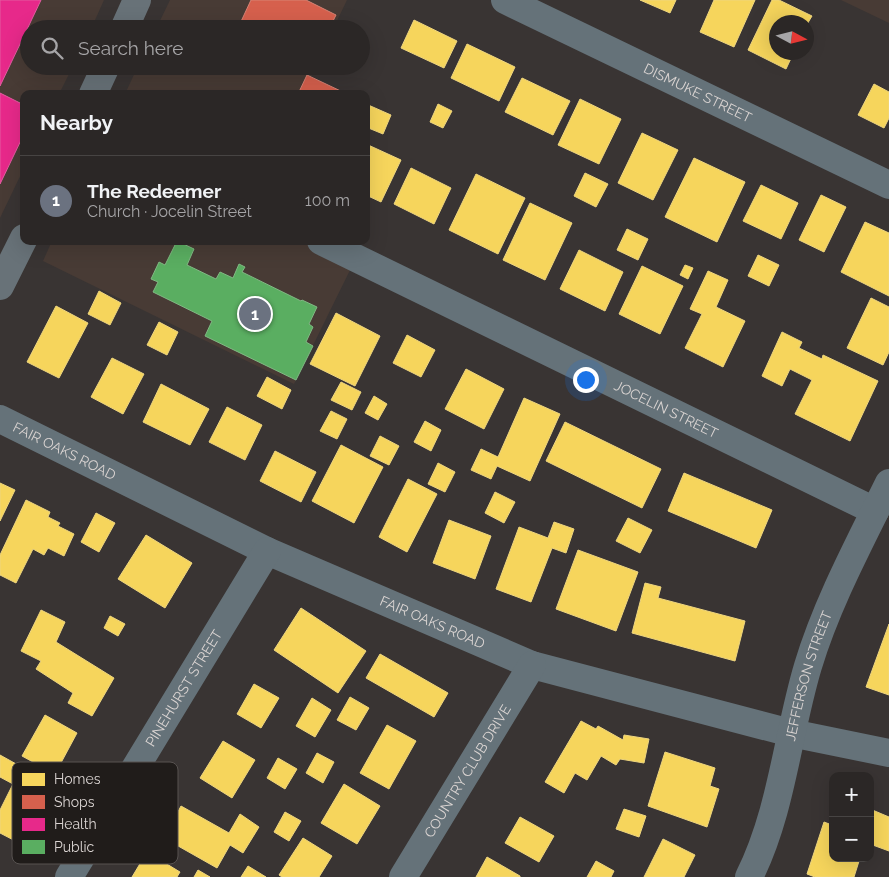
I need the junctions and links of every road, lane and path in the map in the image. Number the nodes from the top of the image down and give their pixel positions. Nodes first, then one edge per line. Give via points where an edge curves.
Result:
1 (137, 0) edge
2 (505, 0) edge
3 (128, 20) edge
4 (102, 75) edge
5 (95, 90) edge
6 (889, 185) edge
7 (20, 245) edge
8 (329, 245) edge
9 (0, 286) edge
10 (0, 419) edge
11 (889, 483) edge
12 (876, 510) junction
13 (268, 551) junction
14 (532, 665) junction
15 (791, 733) junction
16 (889, 752) edge
17 (139, 762) edge
18 (77, 864) edge
19 (69, 877) edge
20 (403, 877) edge
21 (749, 877) edge

1 - 3 main road
2 - 6 street, DISMUKE STREET
4 - 5 main road
7 - 9 main road
8 - 12 street, JOCELIN STREET
10 - 13 street, FAIR OAKS ROAD
11 - 12 street, JEFFERSON STREET
12 - 15 street, JEFFERSON STREET via 828,612 808,665
13 - 14 street, FAIR OAKS ROAD
13 - 17 street, PINEHURST STREET
14 - 15 street, FAIR OAKS ROAD
14 - 20 street, COUNTRY CLUB DRIVE
15 - 16 street, FAIR OAKS ROAD
15 - 21 street, JEFFERSON STREET via 777,802
18 - 19 street, PINEHURST STREET

